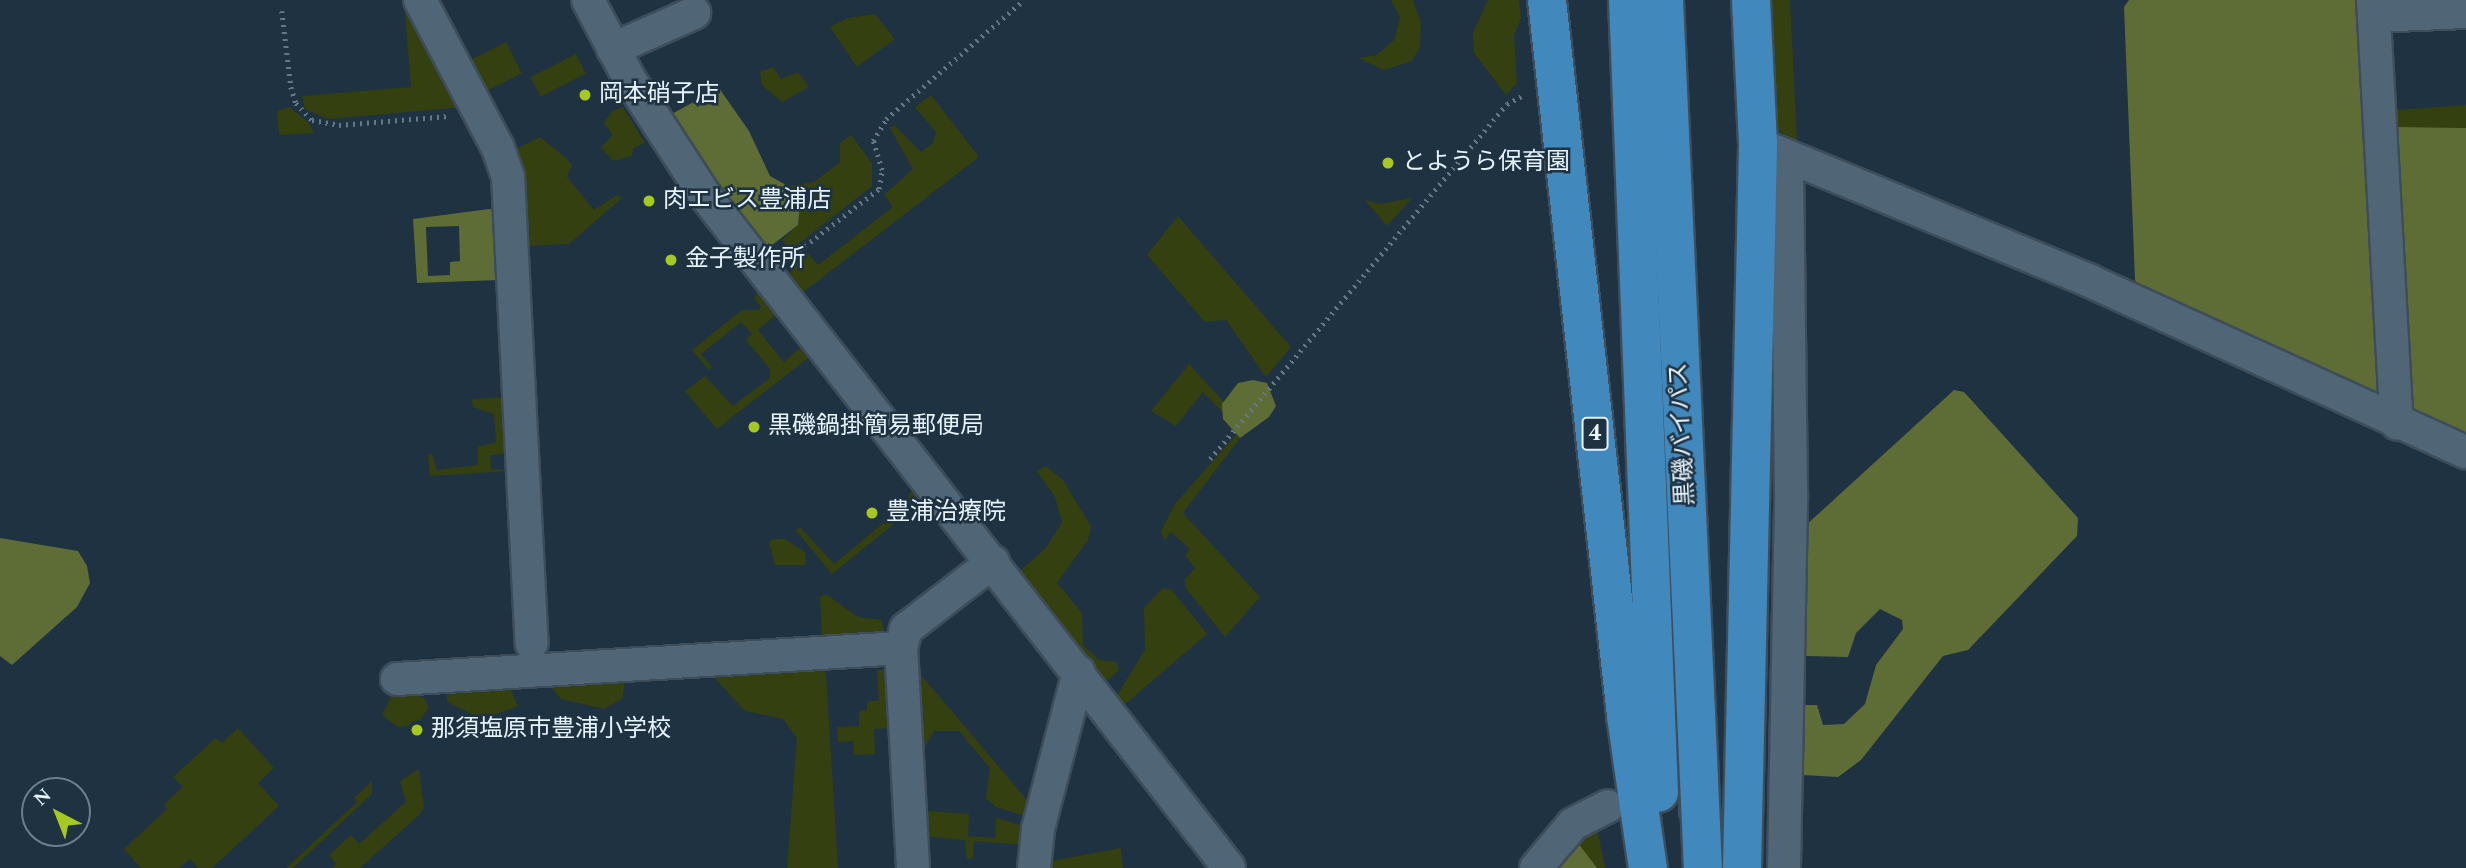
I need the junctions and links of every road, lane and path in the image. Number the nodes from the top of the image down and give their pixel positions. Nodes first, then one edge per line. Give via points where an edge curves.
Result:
1 (419, 0) edge
2 (588, 0) edge
3 (1024, 0) edge
4 (1548, 0) edge
5 (1628, 0) edge
6 (1664, 0) edge
7 (1751, 0) edge
8 (2373, 8) edge
9 (282, 11) dead end
10 (2466, 12) edge
11 (694, 13) dead end
12 (613, 49) junction
13 (1557, 91) junction
14 (480, 113) junction
15 (1772, 150) junction
16 (768, 275) junction
17 (2397, 423) junction
18 (2466, 452) edge
19 (1210, 459) dead end
20 (993, 562) junction
21 (532, 643) dead end
22 (901, 648) junction
23 (1079, 672) junction
24 (397, 679) dead end
25 (1608, 806) tunnel mouth
26 (913, 868) edge
27 (1034, 868) edge
28 (1229, 868) edge
29 (1536, 868) edge
30 (1648, 868) edge
31 (1663, 868) edge
32 (1703, 868) edge
33 (1742, 868) edge
34 (1784, 868) edge

1 - 14 street
2 - 12 street
3 - 16 path via 876,130 873,141 883,181 879,189
4 - 13 highway, 4
5 - 31 highway, 黒磯バイパス / 4
6 - 32 highway, 黒磯バイパス
7 - 15 highway
8 - 10 street
8 - 17 street
9 - 14 path via 291,87 296,103 312,120 340,125
11 - 12 street
12 - 16 street via 667,142
13 - 19 path via 1525,95 1507,104
13 - 30 highway, 4 via 1626,716
14 - 21 street via 498,148 512,207
15 - 17 street via 2090,281
15 - 33 highway
15 - 34 street via 1791,493 1772,799
16 - 20 street
17 - 18 street
20 - 22 street via 906,629
20 - 23 street
22 - 24 street
22 - 26 street
23 - 27 street via 1038,829
23 - 28 street
25 - 29 street via 1573,824

